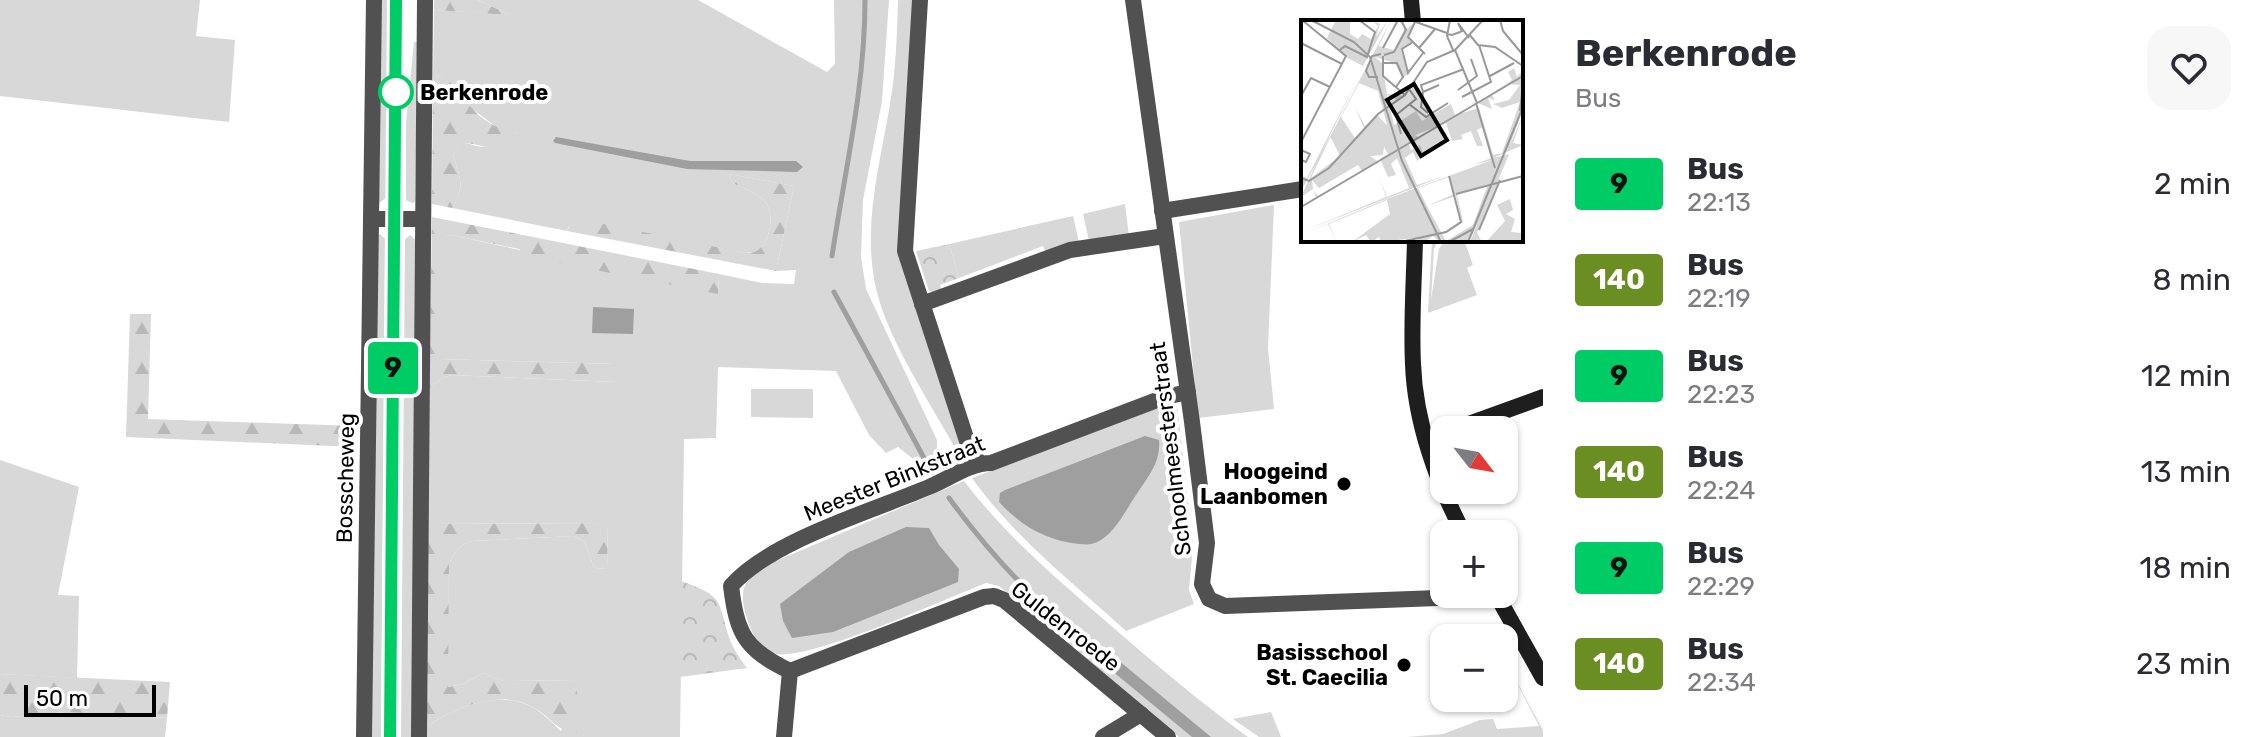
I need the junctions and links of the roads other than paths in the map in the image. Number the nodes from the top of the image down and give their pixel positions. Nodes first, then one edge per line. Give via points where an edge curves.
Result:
1 (374, 0) edge
2 (396, 0) edge
3 (425, 0) edge
4 (920, 0) edge
5 (1133, 0) edge
6 (1411, 0) edge
7 (1413, 20) edge
8 (1301, 189) edge
9 (1162, 211) junction
10 (371, 219) junction
11 (394, 219) junction
12 (423, 219) junction
13 (1165, 236) junction
14 (1415, 242) edge
15 (922, 304) junction
16 (1188, 392) junction
17 (1543, 397) edge
18 (1491, 416) edge
19 (1430, 437) edge
20 (1426, 438) junction
21 (979, 463) junction
22 (1458, 520) edge
23 (1430, 598) edge
24 (1504, 608) edge
25 (790, 671) junction
26 (1543, 678) edge
27 (1141, 714) junction
28 (364, 737) edge
29 (390, 737) edge
30 (419, 737) edge
31 (784, 737) edge
32 (1103, 737) edge
33 (1168, 737) edge

1 - 10 street, Bosscheweg
2 - 11 main road
3 - 12 street
4 - 15 street via 905,238
5 - 9 street, Schoolmeesterstraat
6 - 7 main road
8 - 9 street
9 - 13 street, Schoolmeesterstraat
10 - 11 street
10 - 28 street, Bosscheweg
11 - 12 street
11 - 29 main road
12 - 30 street
13 - 15 street via 1070,250
13 - 16 street, Schoolmeesterstraat
14 - 20 main road via 1413,366
15 - 21 street
16 - 21 street, Meester Binkstraat
16 - 23 street, Schoolmeesterstraat via 1207,543 1202,584 1209,599 1225,606
17 - 18 main road
19 - 20 main road
20 - 22 main road
21 - 25 street, Meester Binkstraat via 783,547 742,573 731,586 745,639 758,654
24 - 26 main road
25 - 27 street, Guldenroede via 994,596
25 - 31 street
27 - 32 street
27 - 33 street, Guldenroede

